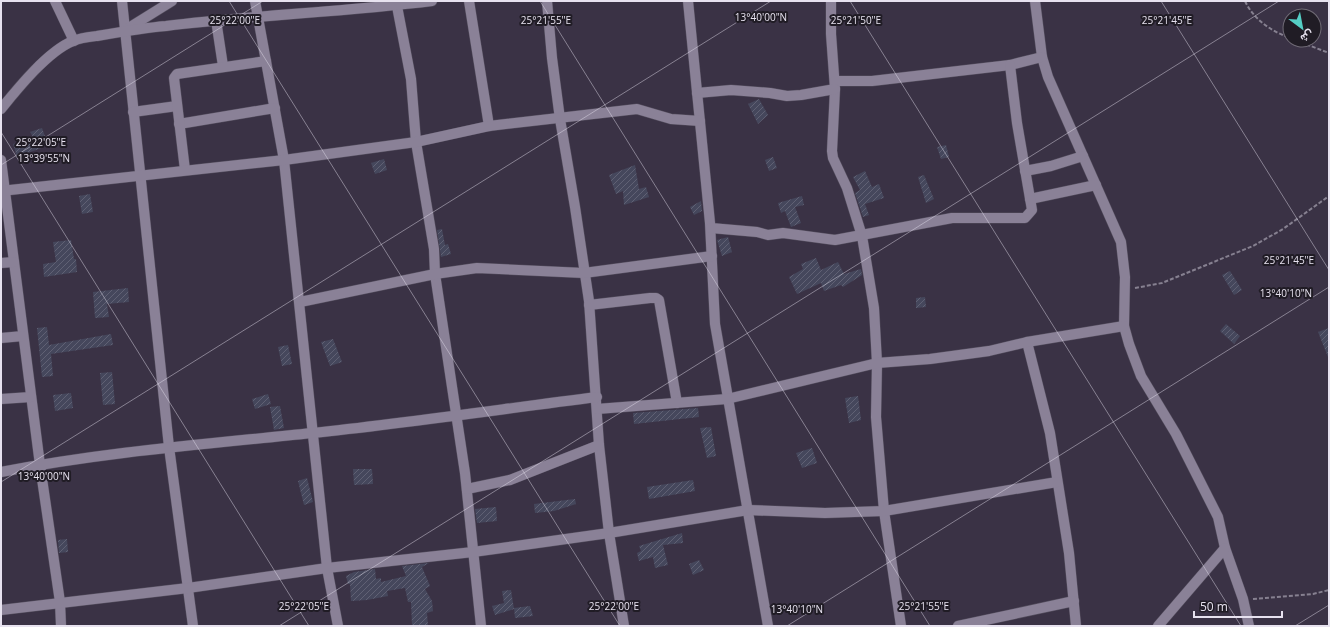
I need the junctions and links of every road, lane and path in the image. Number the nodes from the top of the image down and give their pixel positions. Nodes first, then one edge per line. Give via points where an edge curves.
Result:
1 (55, 1) edge
2 (122, 1) edge
3 (172, 1) edge
4 (255, 1) edge
5 (432, 1) edge
6 (469, 1) edge
7 (547, 1) edge
8 (688, 1) edge
9 (832, 1) edge
10 (1035, 1) edge
11 (1245, 1) edge
12 (396, 3) edge
13 (258, 16) junction
14 (216, 20) junction
15 (124, 31) junction
16 (1282, 35) edge
17 (74, 40) junction
18 (1316, 48) edge
19 (1329, 53) edge
20 (1042, 57) junction
21 (266, 60) junction
22 (1010, 65) junction
23 (223, 66) junction
24 (835, 85) junction
25 (697, 93) junction
26 (177, 106) junction
27 (275, 108) junction
28 (1, 109) edge
29 (133, 112) junction
30 (560, 119) junction
31 (700, 121) junction
32 (179, 124) junction
33 (489, 126) junction
34 (416, 142) junction
35 (1083, 156) junction
36 (1, 160) edge
37 (284, 160) junction
38 (185, 170) junction
39 (1025, 171) junction
40 (139, 175) junction
41 (1096, 185) junction
42 (3, 191) edge
43 (1329, 196) edge
44 (1030, 200) junction
45 (710, 228) junction
46 (862, 236) junction
47 (712, 256) junction
48 (14, 262) junction
49 (1, 263) edge
50 (584, 273) junction
51 (435, 274) junction
52 (1125, 290) junction
53 (300, 302) junction
54 (589, 305) junction
55 (1124, 326) junction
56 (23, 336) junction
57 (1, 338) edge
58 (1027, 342) junction
59 (877, 363) junction
60 (31, 397) junction
61 (597, 397) junction
62 (727, 398) junction
63 (1, 399) edge
64 (677, 403) junction
65 (597, 409) junction
66 (457, 415) junction
67 (314, 433) junction
68 (600, 445) junction
69 (169, 447) junction
70 (40, 465) junction
71 (1, 472) edge
72 (1057, 482) junction
73 (467, 490) junction
74 (748, 510) junction
75 (884, 511) junction
76 (609, 533) junction
77 (1226, 548) junction
78 (473, 552) junction
79 (327, 568) junction
80 (188, 588) junction
81 (1329, 590) edge
82 (1244, 599) junction
83 (1074, 601) junction
84 (60, 602) junction
85 (1, 610) edge
86 (61, 626) edge
87 (193, 626) edge
88 (338, 626) edge
89 (481, 626) edge
90 (624, 626) edge
91 (768, 626) edge
92 (901, 626) edge
93 (958, 626) edge
94 (1076, 626) edge
95 (1158, 626) edge
96 (1249, 626) edge

1 - 17 street
2 - 15 street
3 - 15 street
4 - 13 street
5 - 12 street
6 - 33 street
7 - 30 street
8 - 25 street
9 - 24 street via 831,34
10 - 20 street
11 - 16 path via 1263,24
12 - 13 street
12 - 34 street via 411,79
13 - 14 street
13 - 21 street
14 - 15 street
14 - 23 street
15 - 17 street
15 - 29 street
17 - 28 street via 63,46 19,86
18 - 19 path
20 - 22 street
20 - 35 street via 1048,77
21 - 23 street
21 - 27 street
22 - 24 street
22 - 39 street
23 - 26 street via 177,74 174,78
24 - 25 street via 787,96 731,90
24 - 46 street via 833,158 848,188
25 - 31 street
26 - 29 street
26 - 32 street
27 - 32 street
27 - 37 street
29 - 40 street
30 - 31 street via 637,108 671,119
30 - 33 street
30 - 50 street via 576,207
31 - 45 street
32 - 38 street
33 - 34 street
34 - 37 street
34 - 51 street via 434,249
35 - 39 street
35 - 41 street
36 - 42 street
37 - 38 street
37 - 53 street
38 - 40 street
39 - 44 street
40 - 42 street
40 - 69 street
41 - 44 street
41 - 52 street via 1122,242
42 - 48 street
43 - 52 path via 1284,229 1253,246 1162,283
44 - 46 street via 1032,210 1025,218 952,218
45 - 46 street via 836,240
45 - 47 street
46 - 59 street via 874,308
47 - 50 street
47 - 62 street via 715,324
48 - 49 street
48 - 56 street
50 - 51 street via 486,267
50 - 54 street
51 - 53 street
51 - 66 street
52 - 55 street
53 - 67 street
54 - 61 street
54 - 64 street via 650,298 659,300
55 - 58 street
55 - 77 street via 1141,376 1176,434 1218,517
56 - 57 street
56 - 60 street
58 - 59 street via 989,351
58 - 72 street via 1047,417
59 - 62 street
59 - 75 street via 876,417
60 - 63 street
60 - 70 street
61 - 65 street
61 - 66 street
62 - 64 street
62 - 74 street
64 - 65 street
65 - 68 street
66 - 67 street
66 - 73 street
67 - 69 street
67 - 79 street
68 - 73 street via 510,480
68 - 76 street
69 - 70 street
69 - 80 street
70 - 71 street
70 - 84 street
72 - 75 street
72 - 83 street
73 - 78 street
74 - 75 street via 825,513
74 - 76 street
74 - 91 street
75 - 92 street
76 - 78 street
76 - 90 street
77 - 82 street
77 - 95 street
78 - 79 street
78 - 89 street
79 - 80 street
79 - 88 street
80 - 84 street
80 - 87 street
81 - 82 path via 1295,596
82 - 96 street
83 - 93 street
83 - 94 street
84 - 85 street
84 - 86 street

